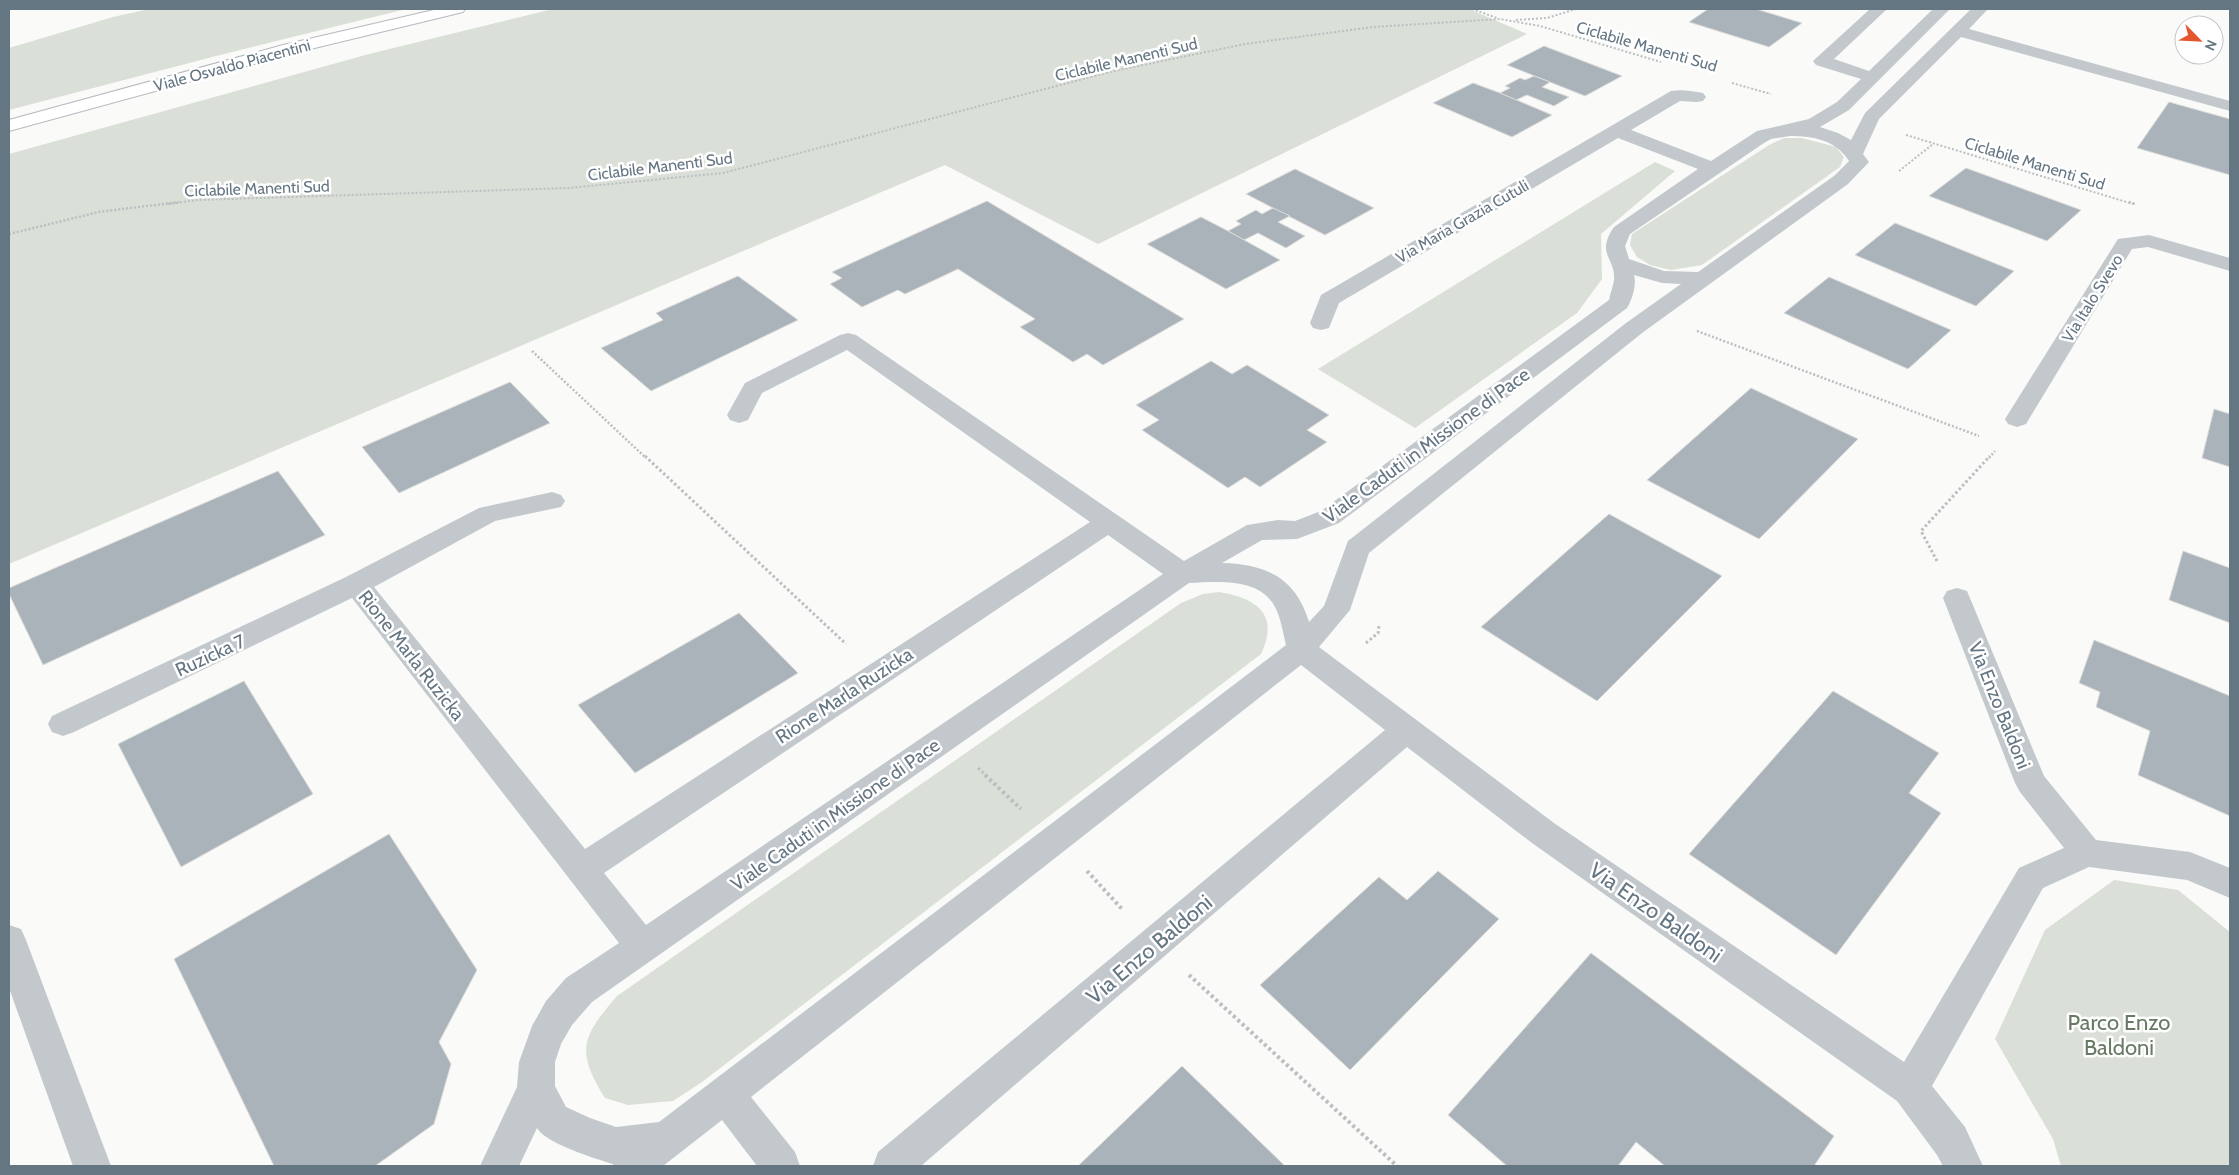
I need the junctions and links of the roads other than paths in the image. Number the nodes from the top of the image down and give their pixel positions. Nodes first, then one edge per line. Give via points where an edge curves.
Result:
1 (457, 9) edge
2 (1879, 9) edge
3 (1942, 9) edge
4 (1980, 9) edge
5 (1956, 32) junction
6 (1872, 77) junction
7 (1697, 97) dead end
8 (2230, 106) edge
9 (9, 126) edge
10 (1617, 130) junction
11 (1789, 130) junction
12 (1855, 152) junction
13 (1712, 168) junction
14 (1621, 264) junction
15 (2230, 265) edge
16 (1703, 279) junction
17 (1321, 323) dead end
18 (739, 415) dead end
19 (2017, 420) road end
20 (552, 501) dead end
21 (1108, 522) junction
22 (1183, 574) junction
23 (356, 584) junction
24 (1957, 598) road end
25 (1301, 649) junction
26 (63, 724) dead end
27 (1406, 730) junction
28 (2088, 854) junction
29 (581, 870) junction
30 (2230, 883) edge
31 (9, 940) edge
32 (642, 946) junction
33 (1910, 1088) junction
34 (536, 1090) junction
35 (725, 1094) junction
36 (666, 1140) junction
37 (92, 1166) edge
38 (499, 1166) edge
39 (632, 1166) edge
40 (781, 1166) edge
41 (892, 1166) edge
42 (1964, 1166) edge

1 - 9 main road, Viale Osvaldo Piacentini via 289,49
2 - 6 street via 1822,61
3 - 6 street
4 - 5 street
5 - 8 street
5 - 12 street via 1871,117
6 - 11 street via 1843,106 1815,123
7 - 10 street, Via Maria Grazia Cutuli via 1677,95
10 - 13 street
10 - 17 street, Via Maria Grazia Cutuli via 1329,300
11 - 12 street, Viale Caduti in Missione di Pace via 1835,138
11 - 13 street, Viale Caduti in Missione di Pace via 1762,136
12 - 16 street, Viale Caduti in Missione di Pace via 1860,162 1841,180
13 - 14 street, Viale Caduti in Missione di Pace via 1620,231 1615,246
14 - 16 street via 1662,277
14 - 22 street, Viale Caduti in Missione di Pace via 1625,279 1619,303 1330,517 1297,530 1256,532
15 - 19 street, Via Italo Svevo via 2148,241 2126,243
16 - 25 street, Viale Caduti in Missione di Pace via 1634,328 1357,548 1336,610
18 - 21 street via 753,388 848,340
20 - 23 street, Rione Marla Ruzicka via 488,514
21 - 22 street
21 - 29 street, Rione Marla Ruzicka
22 - 25 street via 1231,572 1274,586 1290,608
22 - 32 street, Viale Caduti in Missione di Pace
23 - 26 street, Ruzicka 7
23 - 29 street, Rione Marla Ruzicka
24 - 28 street, Via Enzo Baldoni via 2031,783
25 - 27 street, Via Enzo Baldoni
25 - 35 street, Viale Caduti in Missione di Pace
27 - 33 street, Via Enzo Baldoni via 1543,833
27 - 41 street, Via Enzo Baldoni
28 - 30 street via 2190,866
28 - 33 street via 2031,878
29 - 32 street, Rione Marla Ruzicka
31 - 37 street
32 - 34 street, Viale Caduti in Missione di Pace via 579,990 559,1013 545,1038 537,1062
33 - 42 street, Via Enzo Baldoni via 1951,1141
34 - 36 street via 553,1120 583,1136 616,1146
34 - 38 street, Viale Caduti in Missione di Pace
35 - 36 street, Viale Caduti in Missione di Pace
35 - 40 street
36 - 39 street, Viale Caduti in Missione di Pace

